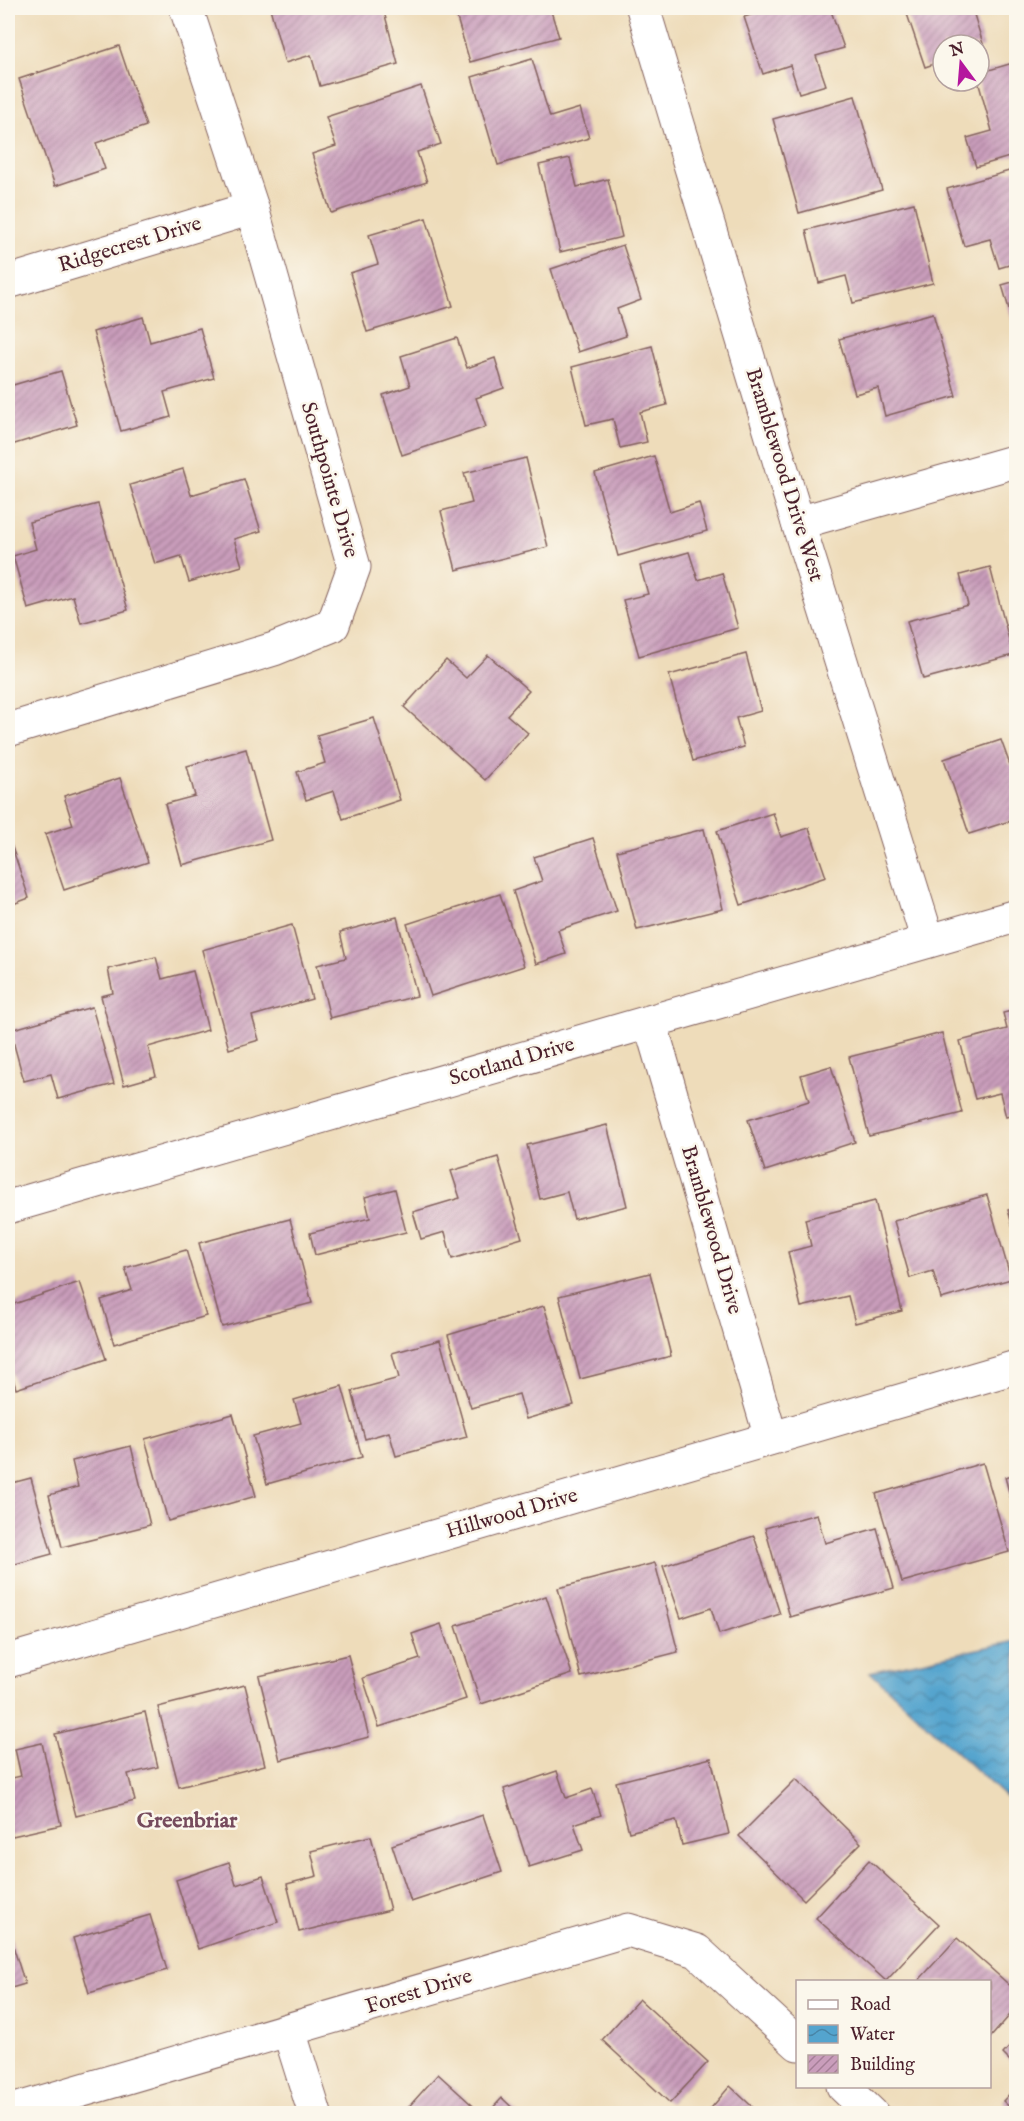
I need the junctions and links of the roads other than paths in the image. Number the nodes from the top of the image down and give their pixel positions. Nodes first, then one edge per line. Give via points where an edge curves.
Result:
1 (186, 8) edge
2 (643, 8) edge
3 (252, 208) junction
4 (8, 282) edge
5 (1017, 461) edge
6 (798, 523) junction
7 (8, 730) edge
8 (1017, 916) edge
9 (928, 941) junction
10 (650, 1022) junction
11 (8, 1207) edge
12 (1017, 1367) edge
13 (771, 1438) junction
14 (8, 1661) edge
15 (289, 2031) junction
16 (796, 2042) edge
17 (845, 2088) edge
18 (8, 2112) edge
19 (315, 2114) edge
20 (872, 2114) edge

1 - 3 street, Southpointe Drive
2 - 6 street, Bramblewood Drive West
3 - 4 street, Ridgecrest Drive
3 - 7 street, Southpointe Drive via 354,567 333,625 274,649
5 - 6 street
6 - 9 street, Bramblewood Drive West
8 - 9 street, Scotland Drive
9 - 10 street, Scotland Drive
10 - 11 street, Scotland Drive
10 - 13 street, Bramblewood Drive
12 - 13 street, Hillwood Drive
13 - 14 street, Hillwood Drive
15 - 16 street, Forest Drive via 628,1929 697,1951
15 - 18 street, Forest Drive
15 - 19 street
17 - 20 street

